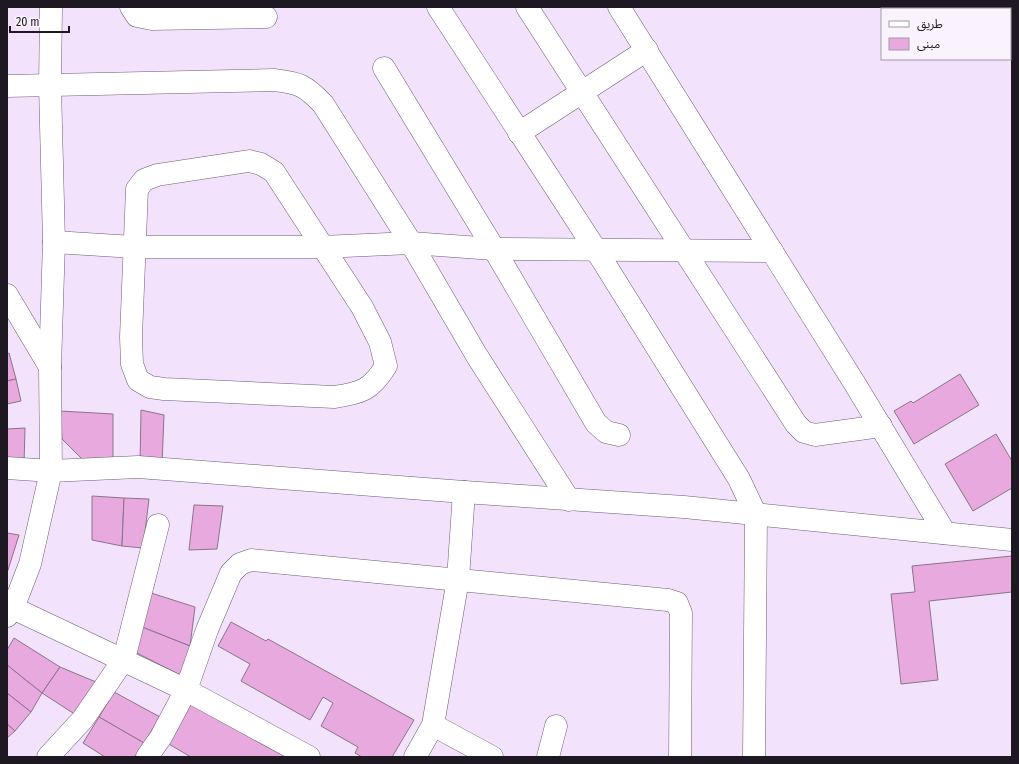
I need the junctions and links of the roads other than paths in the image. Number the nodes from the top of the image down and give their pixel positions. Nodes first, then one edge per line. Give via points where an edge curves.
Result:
1 (52, 7) edge
2 (131, 7) edge
3 (438, 7) edge
4 (527, 7) edge
5 (620, 7) edge
6 (266, 17) dead end
7 (647, 50) junction
8 (384, 68) dead end
9 (7, 86) edge
10 (50, 86) junction
11 (581, 92) junction
12 (520, 133) junction
13 (54, 242) junction
14 (411, 243) junction
15 (134, 247) junction
16 (322, 247) junction
17 (494, 249) junction
18 (596, 250) junction
19 (683, 251) junction
20 (772, 251) junction
21 (7, 295) edge
22 (50, 367) junction
23 (881, 426) junction
24 (619, 435) dead end
25 (7, 468) edge
26 (51, 471) junction
27 (464, 492) junction
28 (569, 500) junction
29 (756, 515) junction
30 (158, 525) dead end
31 (945, 533) junction
32 (1012, 540) edge
33 (458, 579) junction
34 (10, 612) edge
35 (124, 660) junction
36 (186, 690) junction
37 (434, 725) junction
38 (556, 726) dead end
39 (48, 757) edge
40 (147, 757) edge
41 (309, 757) edge
42 (416, 757) edge
43 (492, 757) edge
44 (548, 757) edge
45 (680, 757) edge
46 (754, 757) edge

1 - 10 street
2 - 6 street via 137,16 152,20
3 - 12 street
4 - 11 street
5 - 7 street
7 - 11 street
7 - 20 street
8 - 17 street
9 - 10 street
10 - 13 street
10 - 14 street via 274,80 293,82 309,90 323,104
11 - 12 street
11 - 19 street
12 - 18 street
13 - 15 street
13 - 22 street
14 - 16 street
14 - 17 street
14 - 28 street via 477,356
15 - 16 street
15 - 16 street via 137,189 144,180 157,175 249,161 261,164 274,172
15 - 16 street via 131,337 132,364 138,380 150,387 164,389 334,397 357,394 376,381 386,366 380,342 362,307
17 - 18 street
17 - 24 street via 596,422 606,432
18 - 19 street
18 - 29 street via 739,479
19 - 20 street
19 - 23 street via 796,424 804,432 815,435
20 - 23 street
21 - 22 street
22 - 26 street
23 - 31 street
25 - 26 street
26 - 27 street via 138,467
26 - 34 street via 30,564
27 - 28 street
27 - 33 street
28 - 29 street via 684,507
29 - 31 street
29 - 46 street
30 - 35 street
31 - 32 street
33 - 36 street via 251,560 240,564 231,573
33 - 37 street
33 - 45 street via 678,603 681,613
34 - 35 street
35 - 36 street
35 - 39 street via 83,719
36 - 40 street via 161,737
36 - 41 street
37 - 42 street
37 - 43 street
38 - 44 street

